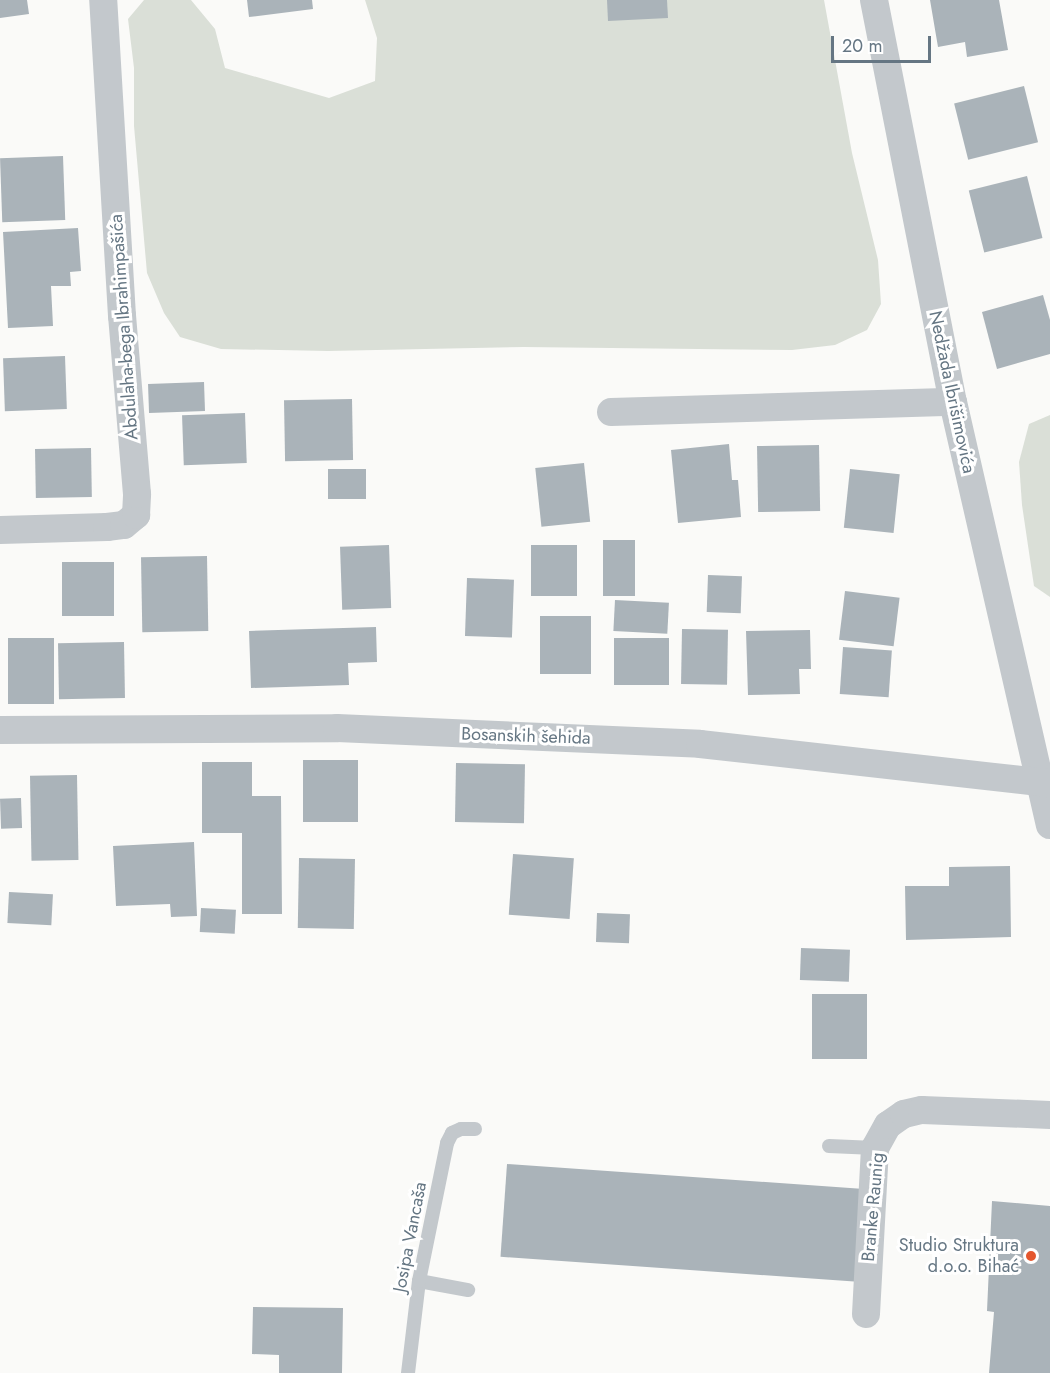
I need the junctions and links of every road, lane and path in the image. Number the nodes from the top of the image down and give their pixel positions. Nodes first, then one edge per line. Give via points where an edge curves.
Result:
1 (103, 0) edge
2 (874, 0) edge
3 (953, 402) junction
4 (611, 412) dead end
5 (0, 530) edge
6 (0, 730) edge
7 (1045, 782) edge
8 (1050, 825) edge
9 (1050, 1115) edge
10 (474, 1129) dead end
11 (829, 1146) dead end
12 (876, 1148) junction
13 (419, 1281) junction
14 (468, 1290) dead end
15 (866, 1314) dead end
16 (408, 1373) edge

1 - 5 street, Abdulaha-bega Ibrahimpašića via 136,515 124,525 107,527
2 - 3 street, Nedžada Ibrišimovića
3 - 4 street
3 - 7 street, Nedžada Ibrišimovića
6 - 7 street, Bosanskih šehida via 337,728 689,743
7 - 8 street, Nedžada Ibrišimovića
9 - 12 street, Branke Raunig via 922,1110 904,1114 888,1125
10 - 13 lane, Josipa Vancaša via 452,1133 447,1143
11 - 12 lane
12 - 15 street, Branke Raunig
13 - 14 lane
13 - 16 lane, Josipa Vancaša

